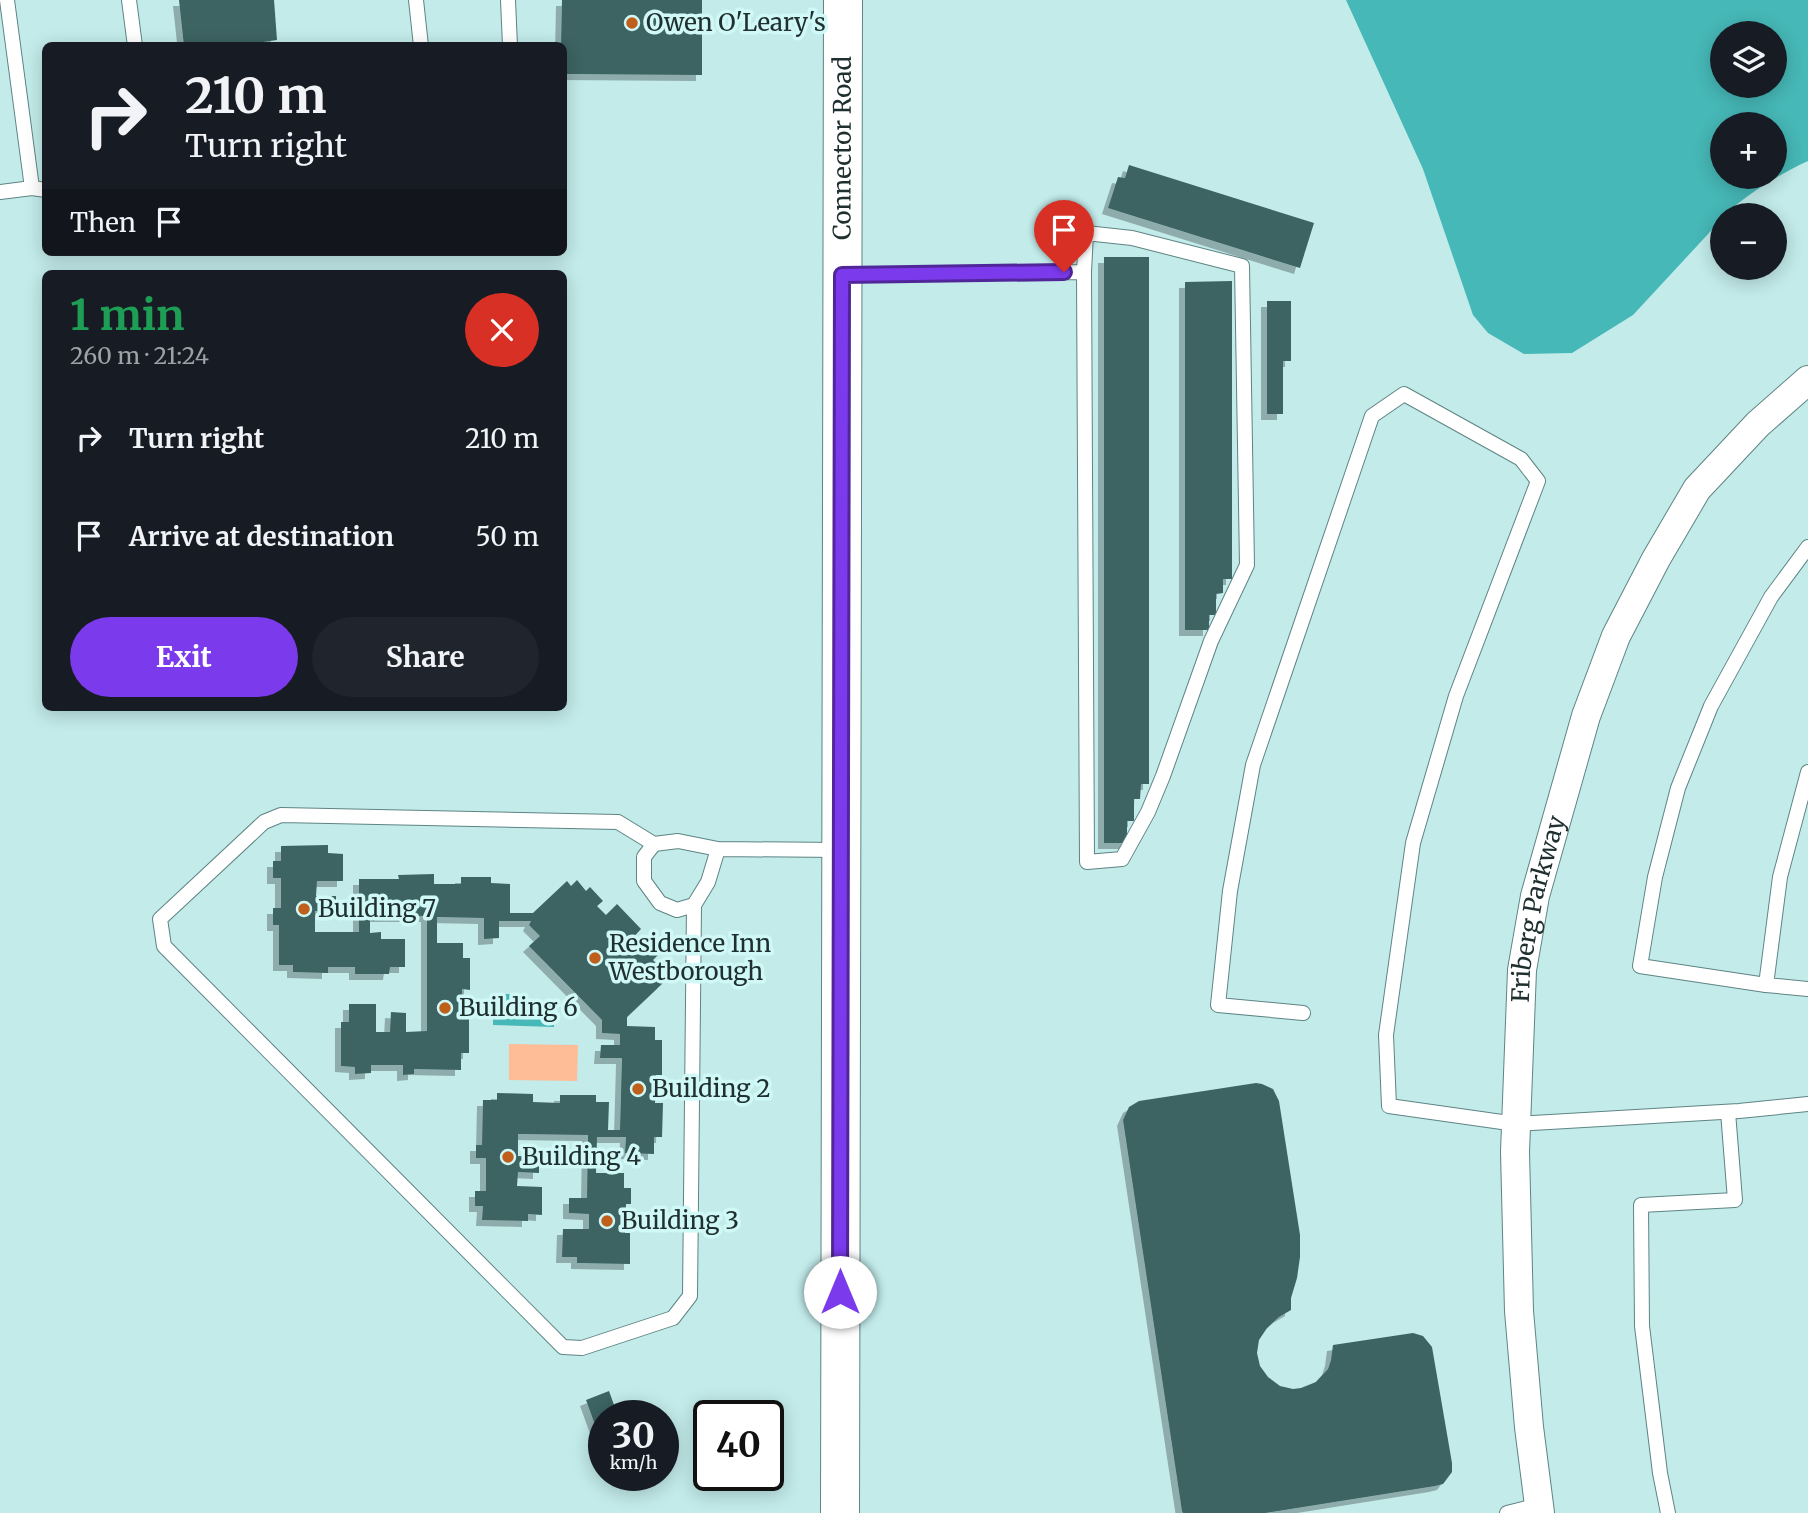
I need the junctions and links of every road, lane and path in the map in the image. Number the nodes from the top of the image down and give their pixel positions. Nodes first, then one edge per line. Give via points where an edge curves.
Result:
1 (6, 0) edge
2 (130, 0) edge
3 (416, 0) edge
4 (508, 0) edge
5 (843, 0) edge
6 (135, 42) edge
7 (421, 42) edge
8 (510, 42) edge
9 (38, 189) edge
10 (0, 192) edge
11 (1084, 272) junction
12 (842, 275) junction
13 (1808, 380) edge
14 (1808, 547) edge
15 (1808, 772) edge
16 (654, 844) junction
17 (718, 849) junction
18 (841, 850) junction
19 (694, 905) junction
20 (1766, 985) junction
21 (1808, 989) edge
22 (1303, 1013) dead end
23 (1808, 1104) edge
24 (1728, 1112) junction
25 (1516, 1124) junction
26 (1539, 1509) edge
27 (840, 1513) edge
28 (1507, 1513) edge
29 (1668, 1513) edge

1 - 9 lane
2 - 6 lane
3 - 7 lane
4 - 8 lane
5 - 12 street, Connector Road
9 - 10 lane
11 - 11 lane via 1086,233 1132,238 1242,265 1247,565 1211,641 1148,812 1122,859 1087,862
11 - 12 lane
12 - 18 street, Connector Road
13 - 25 street, Friberg Parkway via 1758,424 1697,489 1616,636 1586,716 1535,896 1522,970
14 - 20 lane via 1771,597 1711,706 1678,788 1655,877 1640,966
15 - 20 lane via 1780,877
16 - 17 lane via 678,841
16 - 19 lane via 644,857 644,881 660,903 677,910
16 - 19 lane via 618,822 281,816 264,822 160,919 164,946 562,1347 582,1348 673,1318 690,1296
17 - 18 lane
17 - 19 lane via 708,882
18 - 27 street, Connector Road
20 - 21 lane
22 - 25 lane via 1218,1005 1230,891 1254,765 1371,416 1404,394 1521,459 1538,481 1456,696 1413,843 1386,1035 1389,1106
23 - 24 lane
24 - 25 lane
24 - 29 lane via 1735,1200 1641,1205 1642,1326
25 - 26 street, Friberg Parkway via 1519,1311
26 - 28 lane

